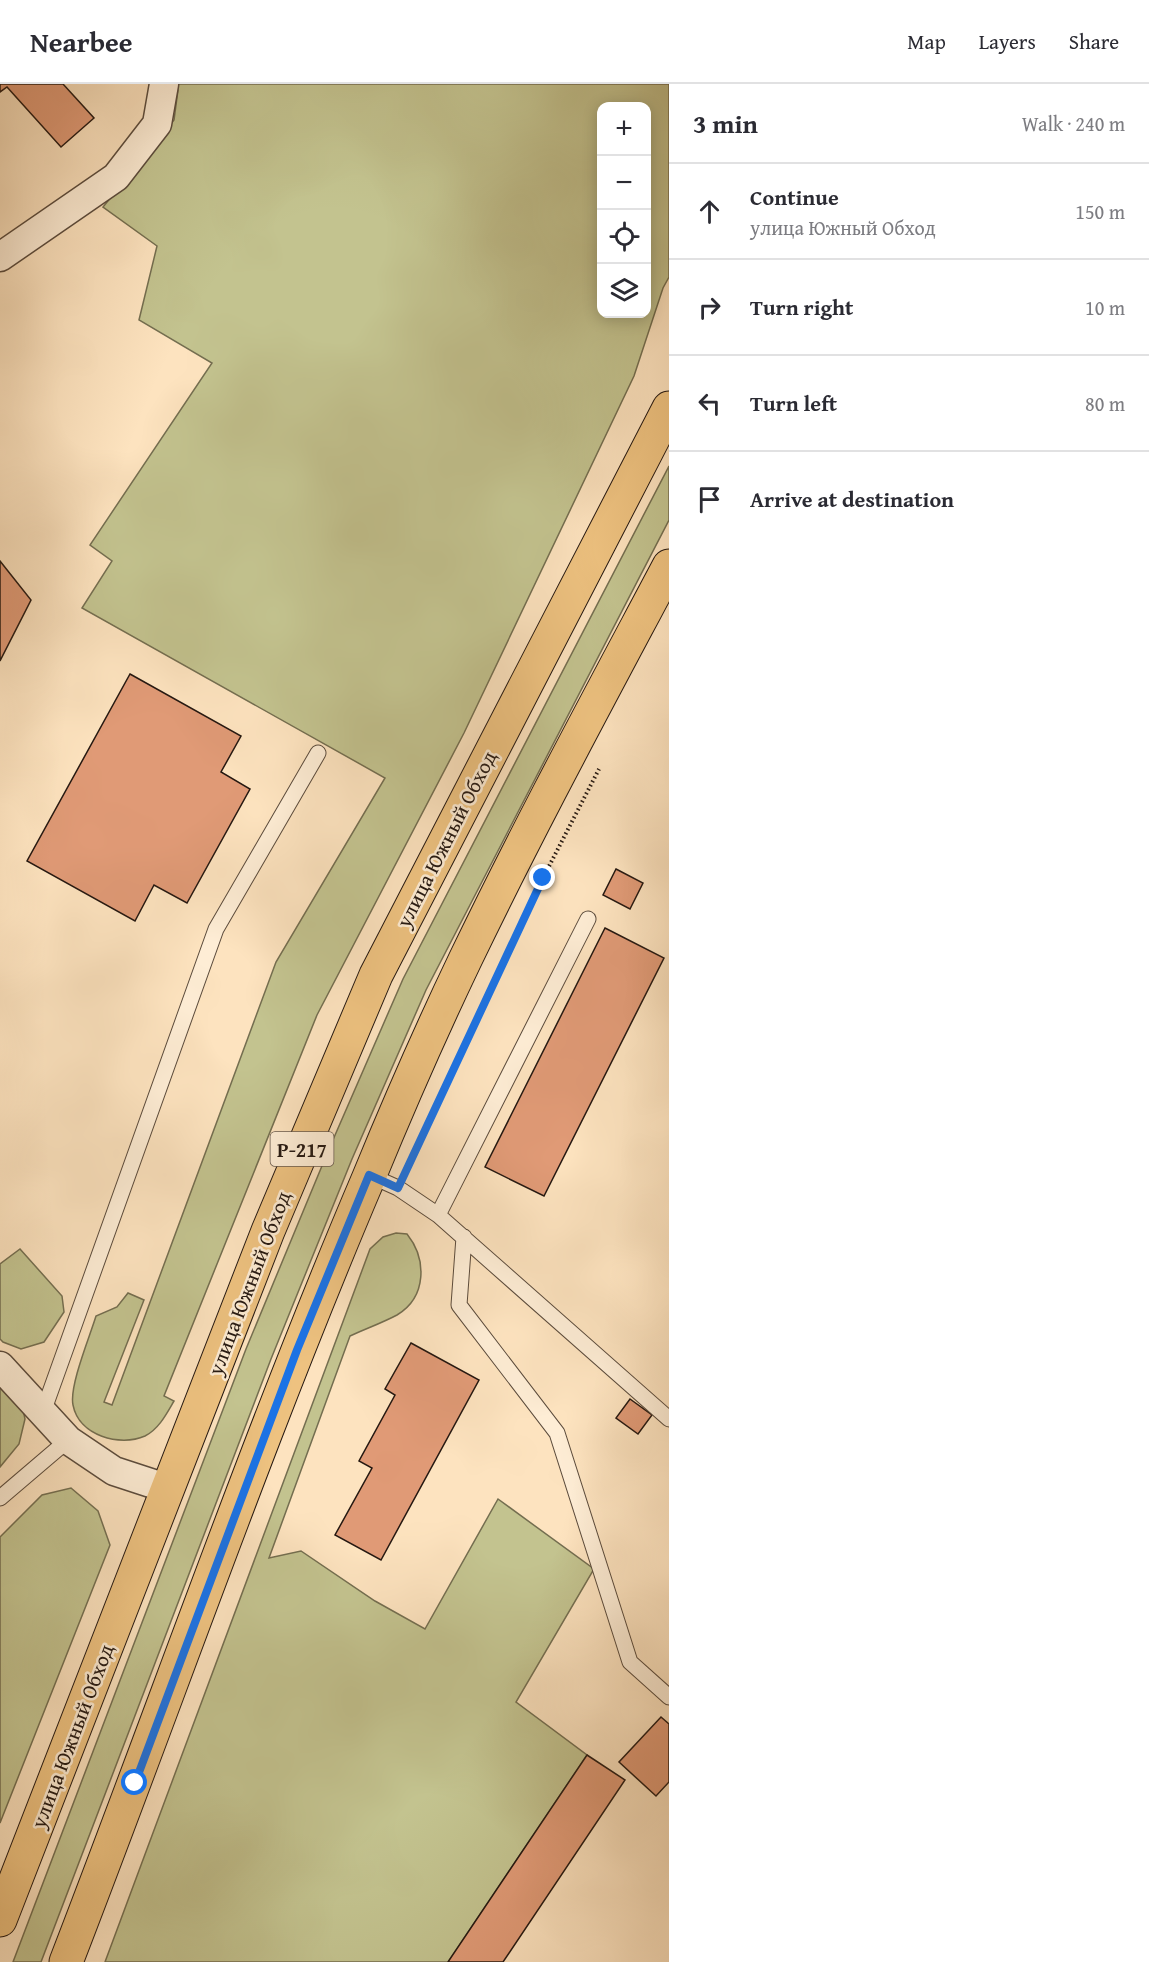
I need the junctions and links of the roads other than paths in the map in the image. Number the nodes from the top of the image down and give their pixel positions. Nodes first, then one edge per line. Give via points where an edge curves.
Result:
1 (164, 84) edge
2 (0, 257) edge
3 (669, 408) edge
4 (669, 566) edge
5 (318, 753) dead end
6 (588, 919) dead end
7 (369, 1175) junction
8 (438, 1215) junction
9 (464, 1237) junction
10 (0, 1366) edge
11 (43, 1412) junction
12 (669, 1419) edge
13 (68, 1440) junction
14 (169, 1489) junction
15 (0, 1498) edge
16 (669, 1697) edge
17 (0, 1920) edge
18 (66, 1962) edge

1 - 2 street via 157,124 116,177
3 - 14 main road, улица Южный Обход / Р-217 via 376,975 268,1231
4 - 7 main road via 464,962
5 - 11 lane via 216,929
6 - 8 lane
7 - 8 lane via 398,1188
7 - 18 main road via 297,1350
8 - 9 lane
9 - 12 lane
9 - 16 lane via 459,1305 557,1433 630,1662
10 - 11 street
11 - 13 street
13 - 14 street via 114,1471
13 - 15 lane
14 - 17 main road, улица Южный Обход / Р-217

